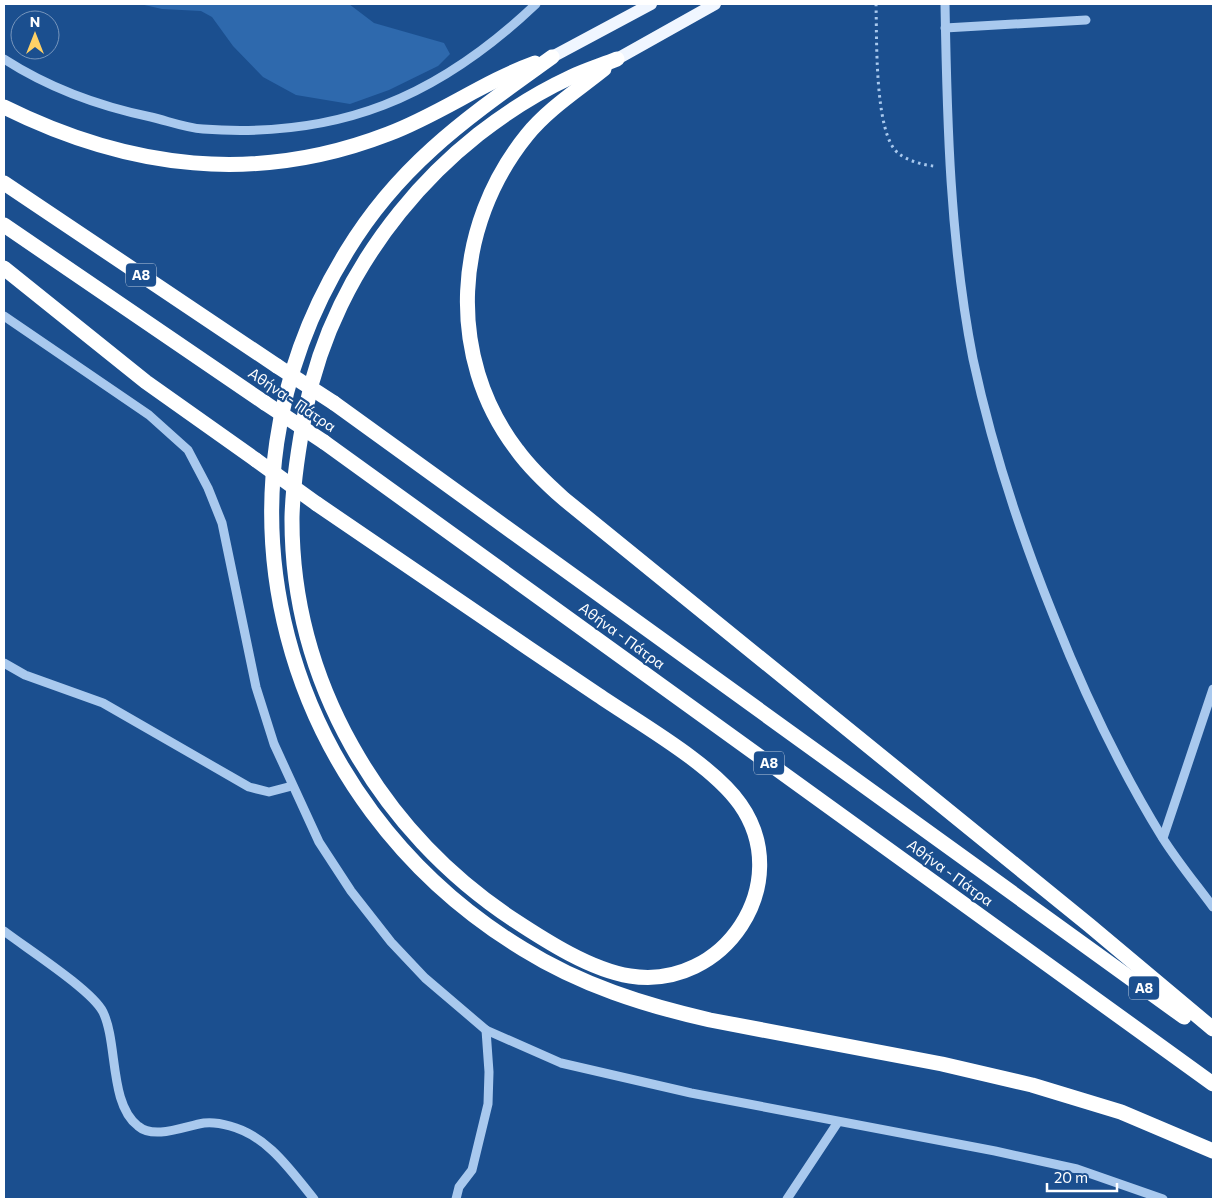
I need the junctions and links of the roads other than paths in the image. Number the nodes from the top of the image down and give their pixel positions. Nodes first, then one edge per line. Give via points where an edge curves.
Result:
1 (536, 4) edge
2 (651, 4) edge
3 (715, 4) edge
4 (945, 4) edge
5 (1086, 20) dead end
6 (945, 28) junction
7 (552, 57) junction
8 (4, 59) edge
9 (618, 59) junction
10 (4, 107) edge
11 (4, 183) edge
12 (4, 224) edge
13 (4, 268) edge
14 (4, 316) edge
15 (4, 662) edge
16 (1213, 689) edge
17 (292, 786) junction
18 (1163, 838) junction
19 (1213, 907) edge
20 (4, 931) edge
21 (1213, 1029) edge
22 (486, 1030) junction
23 (1213, 1038) edge
24 (1213, 1084) edge
25 (838, 1122) junction
26 (1213, 1151) edge
27 (314, 1199) edge
28 (456, 1199) edge
29 (787, 1199) edge
30 (1163, 1199) edge

1 - 8 street via 474,57 428,85 382,106 335,122 283,130 201,129 124,111 64,92
2 - 7 main road
3 - 9 main road
4 - 6 street
5 - 6 street
6 - 18 street via 950,167 960,273 973,358 993,444 1025,544 1072,663 1113,752
7 - 10 highway via 505,74 389,134 340,150 289,160 238,164 186,163 135,156 85,142
7 - 26 highway via 480,107 394,186 333,274 297,354 280,425 276,462 272,534 275,570 280,606 298,675 326,741 344,772 394,841 454,901 524,950 599,988 710,1020 942,1064 1032,1085 1121,1112
9 - 13 highway, bridge via 572,76 487,128 414,195 357,275 316,365 307,401 295,475 292,513 296,578 316,666 344,734 408,827 466,885 532,932 604,968 629,976 680,973 704,963 724,948 741,928 753,905 759,880 754,830 726,787 661,738 317,504 256,460 146,382
9 - 21 highway via 552,110 528,134 490,191 478,223 466,290 468,324 473,358 498,422 516,450 564,499
11 - 23 highway, Αθήνα - Πάτρα / Α8, bridge via 334,403
12 - 24 highway, Αθήνα - Πάτρα / Α8, bridge via 324,442
14 - 17 street via 149,414 188,450 222,523 256,687 274,744
15 - 17 street via 32,678 103,703 249,787 269,792
16 - 18 street
17 - 22 street via 319,842 351,891 391,942 425,978
18 - 19 street
20 - 27 street via 91,996 102,1011 108,1026 121,1096 127,1114 138,1127 156,1132 206,1123 231,1126 254,1137 278,1155
22 - 25 street via 561,1063
22 - 28 street via 488,1104 472,1170 459,1187
25 - 29 street
25 - 30 street via 1077,1169

